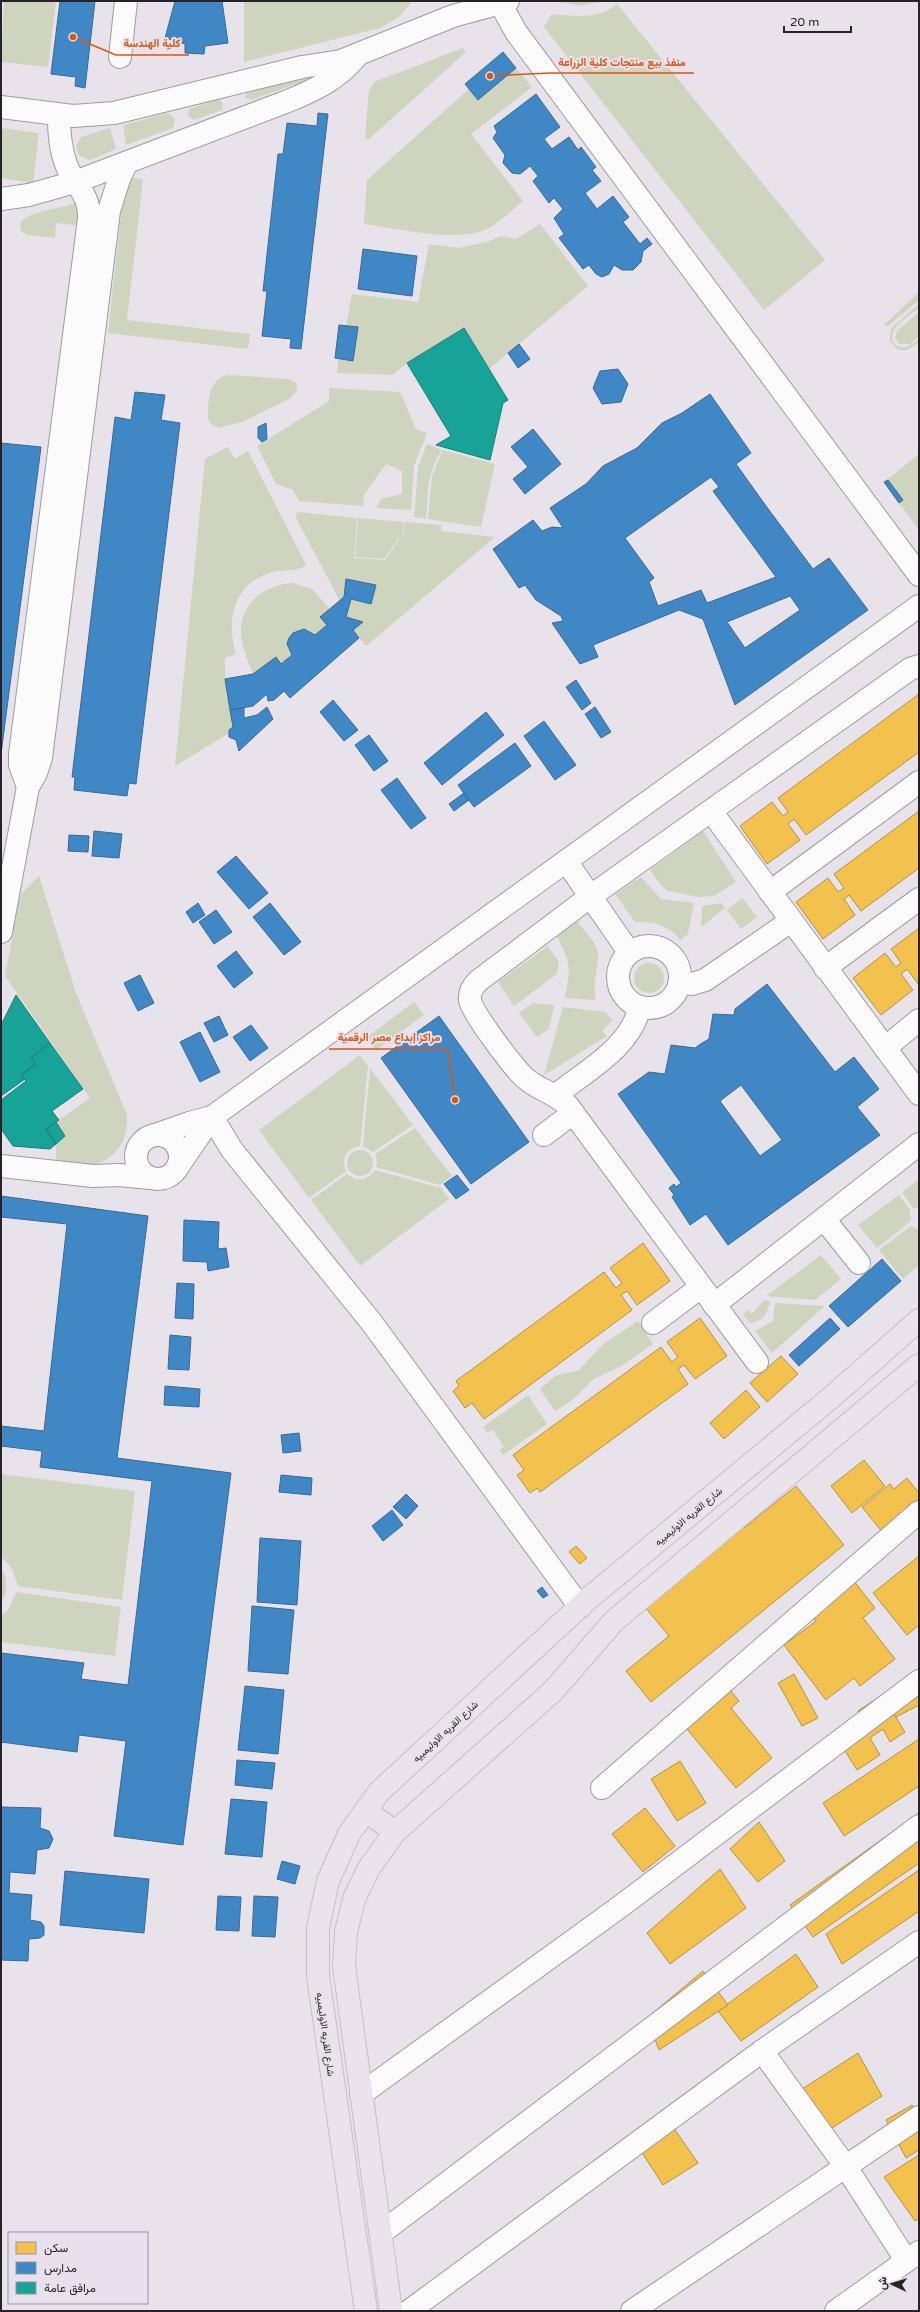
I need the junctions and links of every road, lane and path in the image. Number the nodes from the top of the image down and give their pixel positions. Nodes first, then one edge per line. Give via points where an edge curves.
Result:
1 (126, 1) edge
2 (504, 2) edge
3 (359, 53) junction
4 (120, 57) dead end
5 (1, 107) edge
6 (59, 115) junction
7 (126, 164) junction
8 (76, 182) junction
9 (1, 199) edge
10 (82, 348) junction
11 (919, 575) edge
12 (919, 606) edge
13 (919, 666) edge
14 (919, 782) edge
15 (711, 811) junction
16 (566, 861) junction
17 (770, 892) junction
18 (591, 896) junction
19 (919, 899) edge
20 (791, 921) junction
21 (1, 932) edge
22 (629, 952) junction
23 (825, 968) junction
24 (680, 983) junction
25 (640, 1007) junction
26 (919, 1020) edge
27 (885, 1048) junction
28 (919, 1094) edge
29 (556, 1095) junction
30 (573, 1113) junction
31 (212, 1117) junction
32 (155, 1135) junction
33 (544, 1135) dead end
34 (919, 1144) edge
35 (138, 1147) junction
36 (1, 1166) edge
37 (177, 1168) junction
38 (103, 1176) junction
39 (150, 1178) junction
40 (824, 1218) junction
41 (859, 1263) dead end
42 (701, 1287) junction
43 (714, 1305) junction
44 (919, 1320) edge
45 (653, 1323) dead end
46 (757, 1362) dead end
47 (916, 1371) edge
48 (834, 1395) junction
49 (854, 1419) junction
50 (919, 1512) edge
51 (580, 1607) junction
52 (919, 1681) edge
53 (602, 1788) dead end
54 (365, 1810) junction
55 (919, 1826) edge
56 (395, 1832) junction
57 (919, 1942) edge
58 (762, 2051) junction
59 (361, 2094) junction
60 (919, 2117) edge
61 (846, 2167) junction
62 (382, 2233) junction
63 (912, 2256) edge
64 (366, 2311) edge
65 (391, 2311) edge
66 (408, 2311) edge
67 (632, 2311) edge
68 (836, 2311) edge

1 - 4 street
2 - 3 street via 453,16
2 - 11 street via 516,32
3 - 6 street via 341,61 302,67 114,113
3 - 7 street via 344,72 308,93
5 - 6 street
6 - 8 street via 63,157
7 - 8 street
7 - 10 street via 109,211
8 - 9 street via 29,195
8 - 10 street via 85,195 89,211
10 - 21 street via 20,754 20,765 28,787
12 - 16 street
13 - 15 street via 904,674
14 - 17 street
15 - 17 street
15 - 18 street
16 - 18 street
16 - 31 street
17 - 20 street
18 - 22 street
18 - 29 street via 478,981 471,992 474,1010 517,1069 535,1086
19 - 23 street
20 - 23 street
20 - 24 street via 705,980 692,984
22 - 24 street via 645,945 666,950 679,966
22 - 25 street via 619,966 618,983 626,998
23 - 27 street
24 - 25 street via 677,991 665,1004 649,1008
25 - 29 street via 633,1027 620,1044
26 - 27 street
27 - 28 street
29 - 30 street
30 - 33 street
30 - 42 street
31 - 32 street
31 - 37 street
31 - 51 street via 232,1150 372,1324
32 - 35 street via 148,1137
32 - 37 street via 162,1135 174,1142 180,1154
34 - 40 street
35 - 38 street
35 - 39 street via 136,1162 139,1169
36 - 38 street
37 - 39 street via 164,1178
38 - 39 street
40 - 41 street
40 - 43 street
42 - 43 street
42 - 45 street
43 - 46 street
44 - 48 main road, شارع القريه الاوليمبيه
47 - 49 main road
48 - 49 main road
48 - 51 main road, شارع القريه الاوليمبيه
49 - 56 main road via 614,1621 553,1691
50 - 53 street
51 - 54 main road, شارع القريه الاوليمبيه via 402,1770
52 - 59 street via 621,1906
54 - 56 main road
54 - 64 main road, شارع القريه الاوليمبيه via 349,1834 328,1881 318,1928 317,1952 318,1976
55 - 62 street
56 - 59 main road via 369,1868 354,1899 346,1932 344,1966
57 - 58 street
58 - 61 street
58 - 66 street
59 - 62 main road
60 - 61 street
61 - 63 street
61 - 67 street
62 - 65 main road
63 - 68 street

